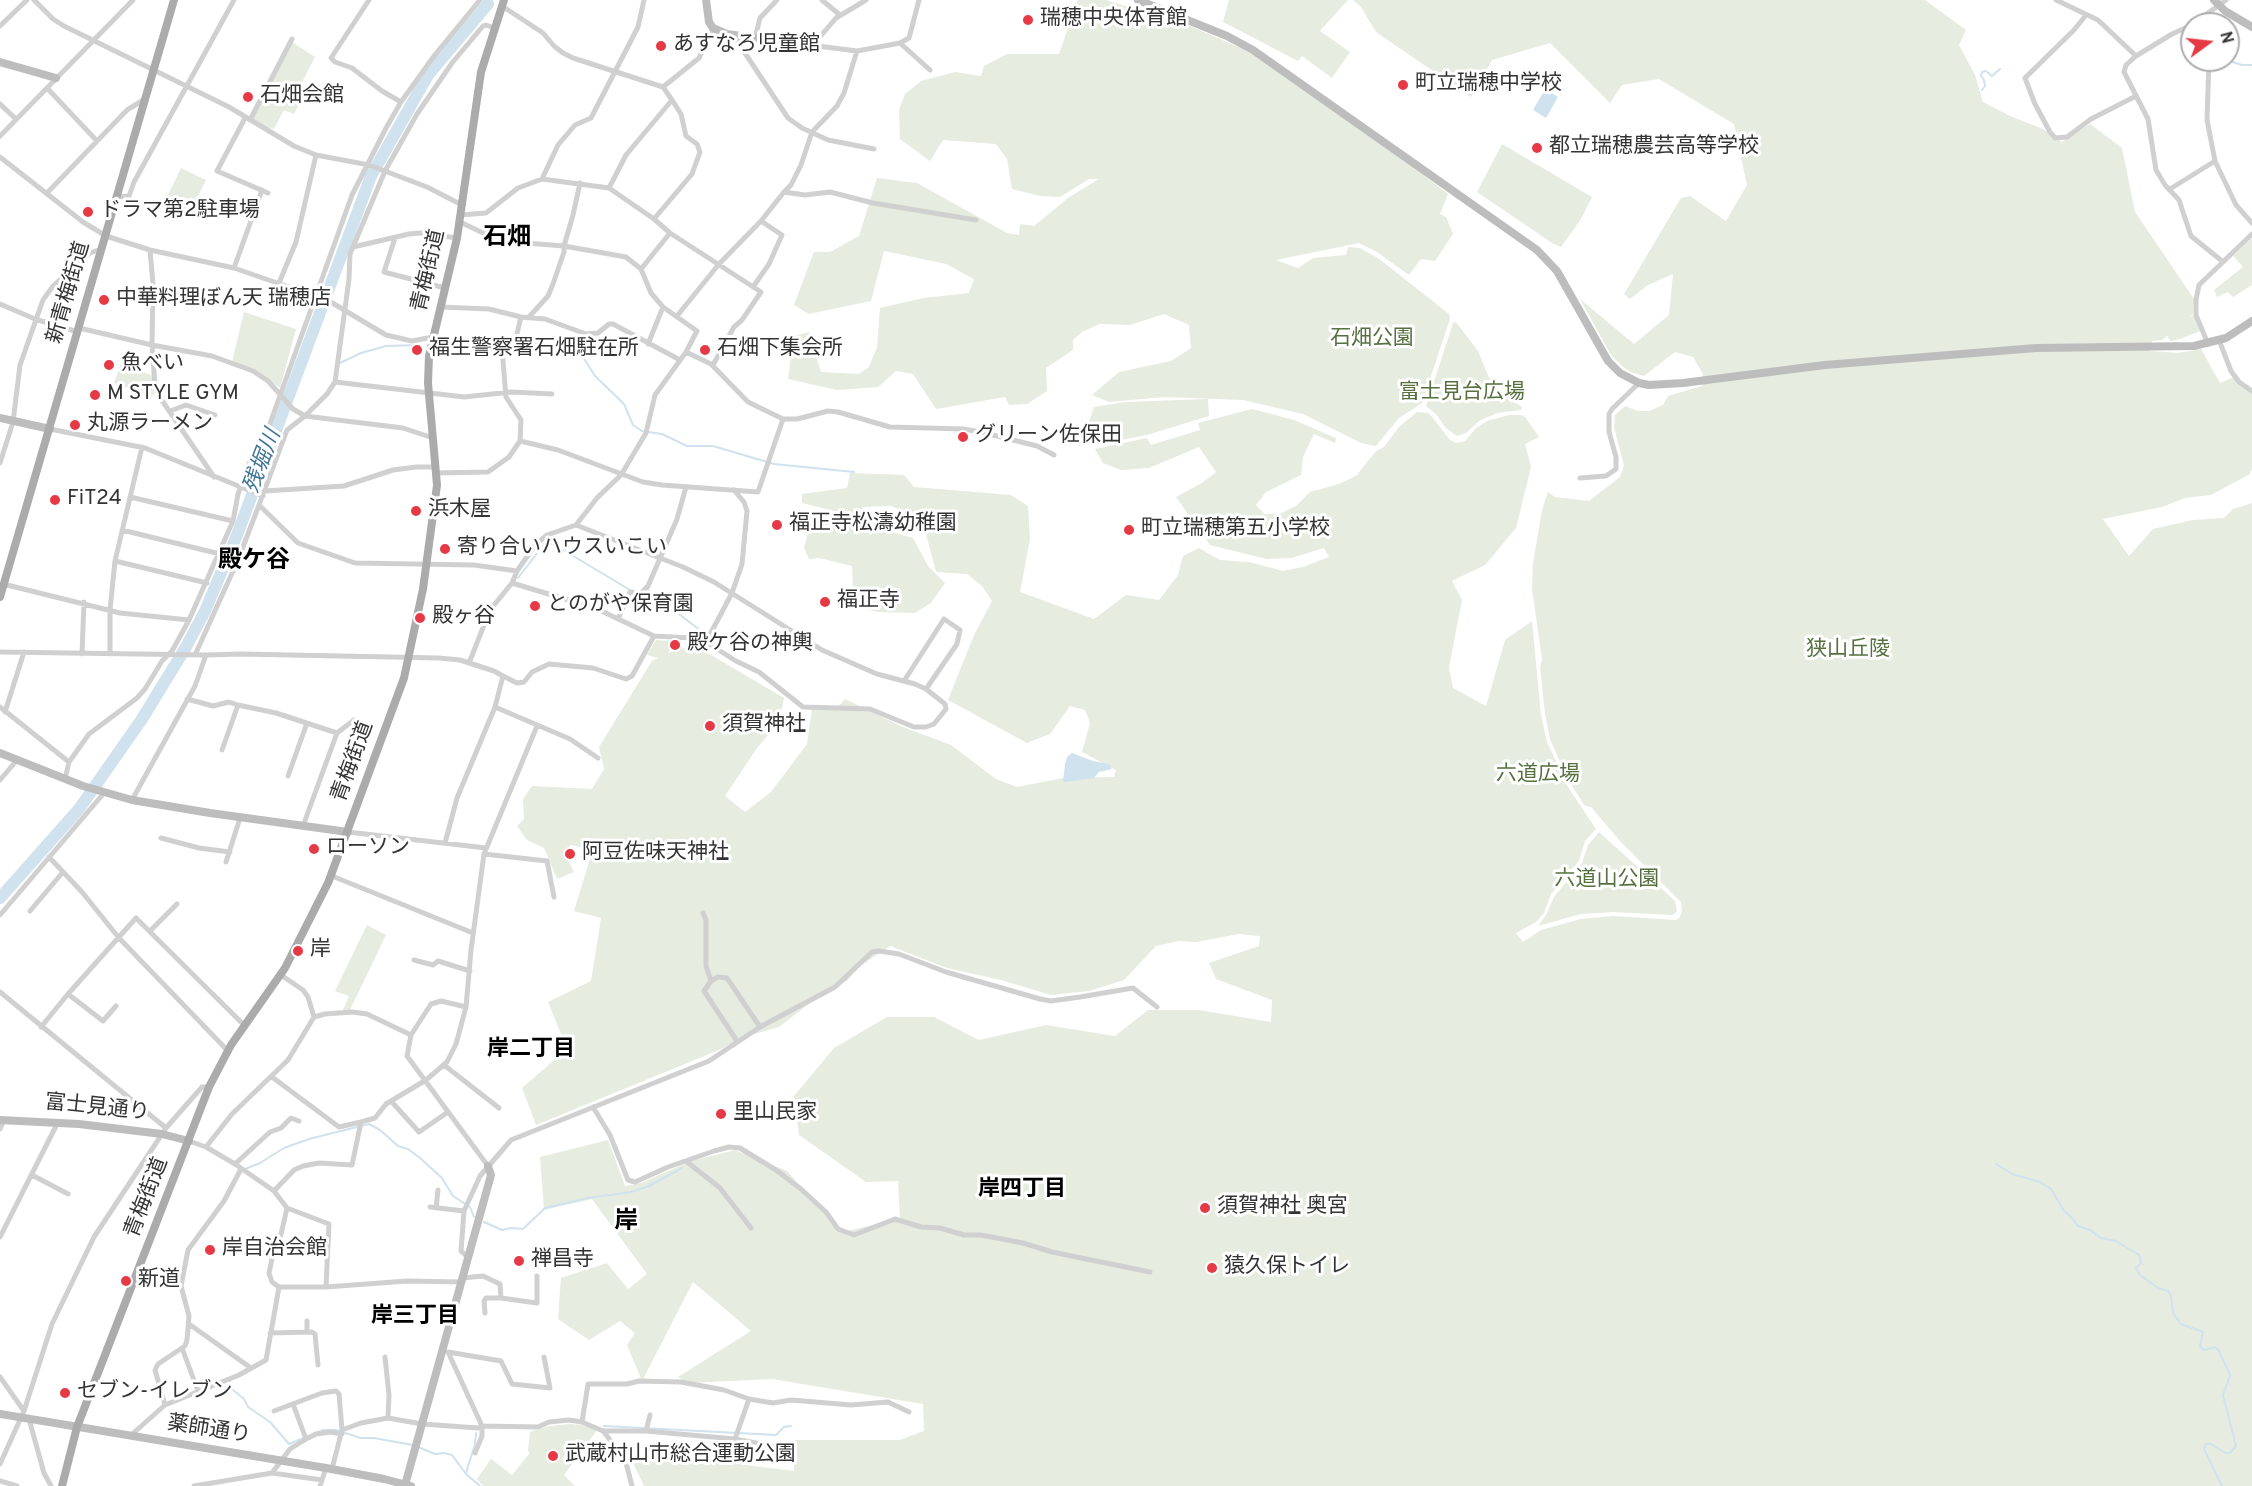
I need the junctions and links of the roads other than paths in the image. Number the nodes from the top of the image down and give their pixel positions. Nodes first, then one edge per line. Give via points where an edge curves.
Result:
1 (27, 0) edge
2 (34, 0) edge
3 (133, 0) edge
4 (174, 0) edge
5 (369, 0) edge
6 (480, 0) edge
7 (644, 0) edge
8 (706, 0) edge
9 (777, 0) edge
10 (822, 0) edge
11 (866, 0) edge
12 (918, 0) edge
13 (1138, 0) edge
14 (2056, 0) edge
15 (2226, 0) edge
16 (233, 1) edge
17 (503, 3) edge
18 (2216, 3) edge
19 (840, 15) junction
20 (2086, 15) junction
21 (0, 26) edge
22 (2252, 27) edge
23 (494, 28) junction
24 (713, 28) junction
25 (2180, 30) edge
26 (733, 35) junction
27 (755, 38) junction
28 (292, 39) dead end
29 (92, 41) junction
30 (900, 43) junction
31 (813, 45) junction
32 (858, 51) junction
33 (2136, 56) junction
34 (0, 62) edge
35 (153, 70) junction
36 (930, 70) dead end
37 (616, 71) junction
38 (2209, 72) edge
39 (56, 78) junction
40 (187, 87) junction
41 (663, 87) junction
42 (47, 88) junction
43 (2136, 96) junction
44 (145, 99) junction
45 (672, 100) junction
46 (401, 102) junction
47 (0, 104) edge
48 (248, 119) junction
49 (16, 120) junction
50 (812, 132) junction
51 (0, 136) edge
52 (97, 141) junction
53 (874, 149) dead end
54 (316, 155) junction
55 (0, 157) edge
56 (2215, 161) junction
57 (368, 165) junction
58 (384, 171) junction
59 (542, 179) junction
60 (580, 183) junction
61 (609, 188) junction
62 (2170, 189) junction
63 (784, 192) junction
64 (47, 193) junction
65 (116, 197) junction
66 (461, 214) junction
67 (654, 219) junction
68 (976, 220) dead end
69 (761, 221) junction
70 (2252, 223) edge
71 (670, 233) junction
72 (2252, 234) edge
73 (106, 236) junction
74 (395, 238) junction
75 (457, 238) junction
76 (564, 246) junction
77 (353, 247) junction
78 (101, 249) junction
79 (150, 250) junction
80 (2222, 261) junction
81 (719, 264) junction
82 (234, 268) junction
83 (641, 269) junction
84 (279, 283) junction
85 (753, 287) junction
86 (445, 288) junction
87 (317, 297) junction
88 (0, 304) edge
89 (440, 307) junction
90 (663, 307) junction
91 (344, 308) junction
92 (677, 316) junction
93 (521, 317) junction
94 (530, 317) junction
95 (35, 319) junction
96 (2252, 321) edge
97 (78, 330) junction
98 (433, 337) junction
99 (2219, 340) junction
100 (648, 344) junction
101 (2208, 344) junction
102 (152, 345) junction
103 (686, 352) junction
104 (680, 360) junction
105 (713, 365) junction
106 (335, 382) junction
107 (1639, 383) junction
108 (428, 392) junction
109 (2252, 392) edge
110 (506, 393) junction
111 (281, 394) junction
112 (552, 394) dead end
113 (170, 411) junction
114 (215, 415) dead end
115 (304, 416) junction
116 (0, 418) edge
117 (783, 419) junction
118 (13, 422) junction
119 (50, 429) junction
120 (433, 438) junction
121 (520, 441) junction
122 (142, 447) junction
123 (1054, 455) dead end
124 (0, 464) edge
125 (436, 470) junction
126 (621, 475) junction
127 (214, 477) junction
128 (1580, 478) dead end
129 (686, 487) junction
130 (240, 488) junction
131 (734, 490) junction
132 (264, 494) junction
133 (130, 497) junction
134 (260, 505) junction
135 (233, 521) junction
136 (576, 525) junction
137 (122, 530) junction
138 (220, 554) junction
139 (659, 558) junction
140 (115, 561) junction
141 (426, 564) junction
142 (517, 571) junction
143 (207, 583) junction
144 (512, 583) junction
145 (3, 584) junction
146 (732, 593) junction
147 (0, 597) edge
148 (84, 602) junction
149 (110, 610) junction
150 (618, 619) junction
151 (189, 620) junction
152 (654, 636) junction
153 (706, 642) junction
154 (0, 652) edge
155 (24, 652) junction
156 (82, 654) junction
157 (110, 654) junction
158 (171, 654) junction
159 (193, 655) junction
160 (206, 655) junction
161 (408, 658) junction
162 (468, 663) junction
163 (503, 676) junction
164 (904, 681) junction
165 (926, 689) junction
166 (187, 699) junction
167 (238, 705) junction
168 (495, 707) junction
169 (3, 710) edge
170 (354, 720) dead end
171 (307, 723) junction
172 (537, 726) junction
173 (337, 733) junction
174 (222, 750) dead end
175 (0, 753) edge
176 (598, 758) dead end
177 (17, 760) junction
178 (69, 762) junction
179 (288, 776) dead end
180 (65, 779) junction
181 (0, 780) edge
182 (102, 793) junction
183 (132, 800) junction
184 (240, 818) junction
185 (303, 826) junction
186 (348, 832) junction
187 (161, 838) dead end
188 (445, 843) junction
189 (485, 851) junction
190 (230, 852) junction
191 (49, 857) junction
192 (226, 862) dead end
193 (63, 872) junction
194 (332, 876) junction
195 (554, 897) dead end
196 (177, 903) dead end
197 (30, 911) dead end
198 (703, 913) dead end
199 (0, 915) edge
200 (150, 931) junction
201 (473, 933) junction
202 (118, 938) junction
203 (414, 960) dead end
204 (470, 971) junction
205 (281, 975) junction
206 (711, 981) junction
207 (0, 992) edge
208 (68, 994) junction
209 (116, 1006) dead end
210 (466, 1007) junction
211 (1157, 1007) dead end
212 (314, 1017) junction
213 (245, 1026) junction
214 (42, 1027) junction
215 (760, 1027) junction
216 (411, 1035) junction
217 (737, 1041) junction
218 (228, 1051) junction
219 (444, 1065) junction
220 (272, 1077) junction
221 (426, 1080) junction
222 (209, 1087) junction
223 (391, 1101) junction
224 (593, 1107) junction
225 (499, 1108) dead end
226 (448, 1112) junction
227 (2, 1120) edge
228 (298, 1121) dead end
229 (58, 1122) junction
230 (360, 1125) junction
231 (0, 1128) edge
232 (164, 1131) junction
233 (189, 1141) junction
234 (206, 1147) junction
235 (686, 1161) junction
236 (235, 1164) junction
237 (488, 1166) junction
238 (241, 1168) junction
239 (32, 1174) junction
240 (438, 1190) dead end
241 (274, 1191) junction
242 (69, 1194) dead end
243 (465, 1206) junction
244 (287, 1208) junction
245 (751, 1228) dead end
246 (0, 1237) edge
247 (239, 1248) dead end
248 (273, 1254) junction
249 (469, 1258) junction
250 (1150, 1272) dead end
251 (537, 1276) dead end
252 (463, 1280) junction
253 (279, 1287) junction
254 (326, 1287) junction
255 (501, 1298) junction
256 (485, 1313) dead end
257 (307, 1321) dead end
258 (189, 1324) junction
259 (307, 1332) junction
260 (270, 1333) junction
261 (182, 1348) junction
262 (446, 1349) junction
263 (385, 1357) dead end
264 (544, 1357) dead end
265 (318, 1365) dead end
266 (251, 1368) junction
267 (0, 1377) edge
268 (198, 1391) junction
269 (749, 1399) junction
270 (293, 1404) junction
271 (165, 1405) junction
272 (274, 1411) dead end
273 (909, 1412) dead end
274 (0, 1414) edge
275 (650, 1414) dead end
276 (25, 1416) junction
277 (388, 1418) junction
278 (582, 1422) junction
279 (422, 1424) junction
280 (482, 1426) junction
281 (77, 1427) junction
282 (646, 1429) junction
283 (603, 1431) junction
284 (342, 1432) junction
285 (130, 1436) junction
286 (304, 1436) junction
287 (735, 1439) junction
288 (782, 1448) dead end
289 (476, 1453) dead end
290 (279, 1461) junction
291 (0, 1464) edge
292 (329, 1469) junction
293 (272, 1473) junction
294 (0, 1481) edge
295 (321, 1483) edge
296 (408, 1485) edge
297 (17, 1486) edge
298 (51, 1486) edge
299 (62, 1486) edge
300 (194, 1486) edge
301 (632, 1486) edge

1 - 21 street
2 - 29 street via 58,22
3 - 29 street
4 - 35 main road, 新青梅街道
5 - 46 street via 332,58
6 - 46 street
7 - 37 street via 638,27
8 - 24 street
9 - 27 street via 760,18
10 - 19 street
11 - 19 street
12 - 30 street via 912,32
13 - 107 street via 1253,50 1537,250 1557,271 1608,361
14 - 20 street
15 - 18 street
16 - 40 street
17 - 23 main road, 青梅街道
17 - 37 street via 563,53
18 - 22 street
19 - 31 street
20 - 33 street via 2098,20
20 - 43 street via 2025,78 2050,132 2055,138 2067,137 2091,119
23 - 58 street via 483,26 448,69
23 - 66 main road, 青梅街道 via 479,82
24 - 26 street
24 - 41 street via 699,58
25 - 33 street
26 - 27 street
26 - 50 street via 784,113
27 - 31 street
28 - 48 street
29 - 35 street
29 - 39 street
30 - 32 street
30 - 36 street
31 - 32 street
32 - 50 street via 841,100
33 - 43 street via 2124,72
34 - 39 street
35 - 40 street
35 - 44 main road, 新青梅街道
37 - 41 street
37 - 59 street via 591,118 575,125 558,145
38 - 56 street via 2207,120
39 - 42 street
40 - 48 street
40 - 65 street via 129,196
41 - 45 street
42 - 49 street
42 - 52 street
43 - 62 street via 2148,119 2156,170
44 - 52 street via 127,110
44 - 65 main road, 新青梅街道
45 - 61 street via 626,155
45 - 67 street via 681,114 686,136 697,144 700,152 692,174
46 - 57 street
47 - 49 street
48 - 54 street
48 - 82 street via 217,171 265,192
49 - 51 street
50 - 53 street via 828,140
50 - 63 street via 801,165
52 - 64 street
54 - 57 street
54 - 84 street via 296,242
55 - 64 street
56 - 62 street
56 - 70 street via 2236,205
57 - 58 street
57 - 87 street via 352,195
58 - 66 street via 427,187
58 - 77 street
59 - 60 street
59 - 66 street via 518,188 486,213
60 - 61 street
60 - 76 street
61 - 67 street
62 - 80 street via 2179,200 2190,236
63 - 68 street via 830,192
63 - 69 street
64 - 73 street
65 - 73 main road, 新青梅街道
66 - 75 main road, 青梅街道
66 - 76 street via 500,241
67 - 71 street
69 - 81 street
69 - 85 street via 782,235
71 - 81 street
71 - 83 street
72 - 80 street
73 - 78 main road, 新青梅街道
73 - 79 street
74 - 75 street via 421,233
74 - 77 street
74 - 86 street via 384,272
75 - 86 main road, 青梅街道
76 - 83 street via 626,257
76 - 94 street via 552,289
77 - 91 street
78 - 95 street via 90,253 53,286
78 - 97 main road, 新青梅街道
79 - 82 street
79 - 102 street
80 - 101 street via 2197,292 2196,315
81 - 85 street
81 - 92 street
82 - 84 street
83 - 90 street via 651,293
84 - 87 street
85 - 105 street via 761,292 734,327
86 - 89 main road, 青梅街道
87 - 91 street
87 - 111 street
88 - 95 street
89 - 93 street via 489,309
89 - 98 main road, 青梅街道
90 - 92 street
90 - 100 street
91 - 98 street via 386,335 412,341
91 - 106 street
92 - 103 street via 697,331
93 - 94 street
93 - 110 street via 514,346 502,349
94 - 100 street via 593,334 613,324
95 - 97 street
95 - 118 street via 20,365
96 - 99 street
97 - 102 street
97 - 119 main road, 新青梅街道
98 - 108 main road, 青梅街道
99 - 101 street
99 - 109 street via 2231,371
100 - 104 street
101 - 107 street via 2036,348 1825,365 1683,383
102 - 111 street via 212,356 253,372
102 - 113 street via 155,386
103 - 104 street
103 - 105 street
104 - 126 street via 655,394 647,430
105 - 117 street via 740,396
106 - 108 street
106 - 115 street
107 - 128 street via 1609,414 1616,469 1606,476
108 - 110 street via 464,397
108 - 120 main road, 青梅街道
110 - 112 street
110 - 121 street via 521,420
111 - 115 street
111 - 130 street via 263,443 252,455
113 - 114 street via 186,405
113 - 127 street
115 - 120 street via 403,429
115 - 132 street via 287,430
116 - 118 street
117 - 123 street via 838,412 890,427 981,432 1037,446
117 - 131 street via 758,492
118 - 119 street
118 - 124 street
119 - 122 street
119 - 145 main road, 新青梅街道
120 - 125 main road, 青梅街道
121 - 125 street via 509,457 488,472
121 - 126 street
122 - 127 street
122 - 133 street
125 - 132 street via 393,470 344,486
125 - 141 main road, 青梅街道
126 - 129 street
126 - 136 street
127 - 130 street
129 - 131 street
129 - 139 street
130 - 132 street
130 - 135 street
131 - 146 street via 747,511 742,564
132 - 134 street
133 - 135 street
133 - 137 street
134 - 141 street via 290,537 307,547 355,563
134 - 159 street
135 - 138 street
136 - 139 street
136 - 142 street via 540,540
137 - 138 street
137 - 140 street
138 - 143 street
139 - 146 street
139 - 150 street via 648,586 640,593 630,592
140 - 143 street
140 - 149 street
141 - 142 street
141 - 161 main road, 青梅街道
142 - 144 street
143 - 151 street
144 - 150 street
144 - 162 street via 490,610
145 - 147 main road, 新青梅街道
145 - 148 street
146 - 153 street
146 - 164 street via 822,650 877,674
148 - 149 street
148 - 156 street
149 - 151 street
149 - 157 street
150 - 152 street
151 - 158 street
152 - 153 street
152 - 163 street via 632,676 626,679 593,668 549,664 532,672 524,682
153 - 165 street via 759,672 803,707 870,709 914,728 926,728 946,709
154 - 155 street
155 - 156 street
155 - 169 street
156 - 157 street
157 - 158 street
158 - 159 street
158 - 178 street via 137,698 96,727
159 - 160 street
160 - 161 street
160 - 166 street
161 - 162 street
161 - 186 main road, 青梅街道
162 - 163 street
163 - 168 street
164 - 165 street
164 - 165 street via 944,619 960,630 957,644
166 - 167 street via 213,706 229,702
166 - 183 street
167 - 171 street
167 - 174 street
168 - 172 street
168 - 188 street via 457,798
169 - 178 street
170 - 173 street
171 - 173 street
171 - 179 street
172 - 176 street
172 - 189 street
173 - 185 street
175 - 177 street
177 - 180 street
177 - 181 street
178 - 180 street
180 - 182 street
182 - 183 street
182 - 191 street
183 - 184 street
184 - 185 street
184 - 190 street
185 - 186 street
186 - 188 street
186 - 194 main road, 青梅街道
187 - 190 street
188 - 189 street
189 - 195 street via 547,861
189 - 201 street
190 - 192 street
191 - 193 street
191 - 199 street
193 - 197 street
193 - 202 street
194 - 201 street
194 - 205 main road, 青梅街道
196 - 200 street
198 - 206 street via 706,966
200 - 202 street via 136,918
200 - 213 street
201 - 204 street
202 - 208 street
202 - 218 street
203 - 204 street via 433,965 438,961
204 - 210 street
205 - 212 street via 303,990
205 - 213 main road, 青梅街道
206 - 215 street via 727,978
206 - 217 street via 704,991
207 - 214 street
208 - 209 street via 103,1021
208 - 214 street
210 - 216 street via 441,1001 431,1004
210 - 219 street via 456,1044
211 - 215 street via 1133,988 1051,1001 1040,999 879,951 872,952 835,987
212 - 216 street via 340,1012 367,1014
212 - 220 street via 288,1060
213 - 218 main road, 青梅街道
214 - 232 street
215 - 217 street
216 - 221 street via 407,1056
217 - 224 street via 709,1062
218 - 222 main road, 青梅街道
219 - 221 street
219 - 225 street
220 - 230 street via 339,1127
220 - 234 street via 232,1114
221 - 223 street
221 - 226 street
222 - 232 street via 202,1088
222 - 233 main road, 青梅街道
223 - 226 street via 419,1132
223 - 230 street via 375,1118
224 - 235 street via 628,1180 645,1179
224 - 237 street via 512,1140
226 - 237 street
227 - 229 street, 富士見通り
227 - 231 street
228 - 236 street via 291,1118 270,1132
229 - 232 street, 富士見通り
229 - 239 street
230 - 241 street via 352,1165 303,1166
232 - 233 street, 富士見通り
232 - 276 street via 94,1237 52,1324
233 - 234 street
233 - 281 main road, 青梅街道
234 - 236 street
235 - 245 street via 720,1188
235 - 250 street via 729,1147 740,1148 801,1189 838,1229 854,1235 895,1219
236 - 238 street
237 - 243 street
237 - 249 street via 491,1175
238 - 241 street
238 - 258 street via 224,1201 188,1250 181,1286
239 - 242 street
239 - 246 street
240 - 243 street via 433,1207
241 - 244 street
243 - 249 street via 461,1251
244 - 248 street
244 - 254 street via 329,1224
247 - 248 street
248 - 253 street via 270,1278
249 - 252 street
251 - 255 street via 537,1303
252 - 254 street
252 - 255 street via 483,1276 500,1284
252 - 262 street
253 - 254 street
253 - 260 street
255 - 256 street via 486,1298
257 - 259 street
258 - 261 street
258 - 266 street
259 - 260 street
259 - 265 street via 315,1334
260 - 266 street via 266,1360
261 - 268 street
261 - 271 street via 155,1370
262 - 264 street via 501,1361 512,1384 550,1388
262 - 279 street
262 - 280 street
263 - 277 street
266 - 268 street
267 - 276 street
268 - 271 street
269 - 273 street via 850,1405 888,1402
269 - 278 street via 681,1382 588,1384
269 - 287 street
270 - 272 street
270 - 284 street via 336,1391
270 - 286 street
271 - 285 street
274 - 276 street, 薬師通り
275 - 282 street
276 - 281 street, 薬師通り
276 - 291 street
276 - 298 street
277 - 279 street
277 - 284 street via 361,1423
278 - 280 street via 569,1420 519,1428
278 - 283 street
279 - 280 street
279 - 296 street
280 - 289 street
281 - 285 street, 薬師通り
281 - 299 main road, 青梅街道
282 - 283 street
282 - 287 street
283 - 301 street via 625,1458
284 - 286 street
284 - 292 street
285 - 290 street, 薬師通り
286 - 290 street
287 - 288 street
290 - 292 street, 薬師通り
290 - 293 street
292 - 295 street
292 - 296 street, 薬師通り
293 - 295 street
293 - 300 street
294 - 297 street

